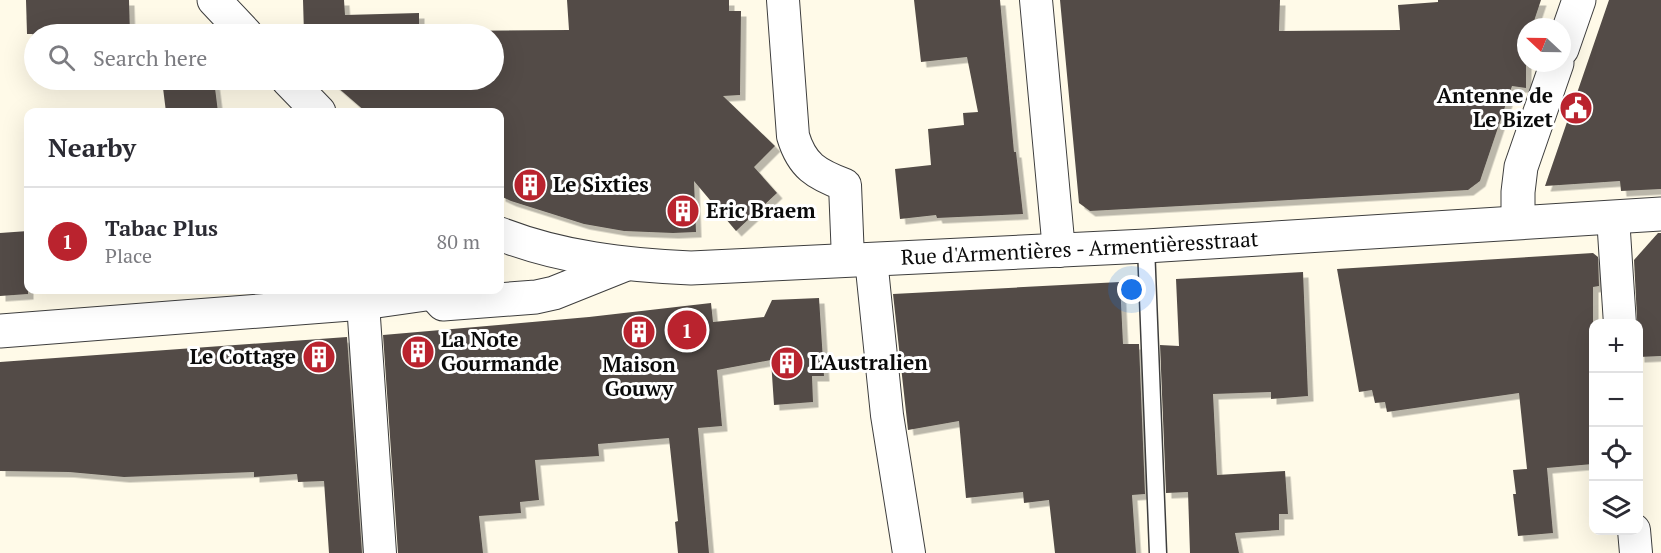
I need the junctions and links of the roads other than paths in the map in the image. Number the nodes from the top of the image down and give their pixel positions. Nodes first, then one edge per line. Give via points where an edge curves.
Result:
1 (214, 0) edge
2 (783, 0) edge
3 (1036, 0) edge
4 (1579, 0) edge
5 (1571, 23) edge
6 (237, 24) edge
7 (1554, 72) edge
8 (298, 90) edge
9 (315, 108) edge
10 (1661, 214) edge
11 (1612, 217) junction
12 (1518, 222) junction
13 (504, 235) edge
14 (1146, 246) junction
15 (1059, 251) junction
16 (860, 259) junction
17 (626, 264) junction
18 (416, 294) edge
19 (436, 294) edge
20 (363, 303) junction
21 (1620, 319) edge
22 (0, 331) edge
23 (1634, 535) edge
24 (380, 553) edge
25 (909, 553) edge
26 (1158, 553) edge
27 (1636, 553) edge

1 - 6 street
2 - 16 street via 793,136 798,152 809,166 824,177 845,184
3 - 15 street
4 - 5 street
7 - 12 street via 1521,167
8 - 9 street
10 - 11 street, Rue d'Armentières - Armentièresstraat
11 - 12 street, Rue d'Armentières - Armentièresstraat
11 - 21 street
12 - 14 street, Rue d'Armentières - Armentièresstraat
13 - 17 street, Rue d'Armentières - Armentièresstraat via 549,251
14 - 15 street, Rue d'Armentières - Armentièresstraat
14 - 26 lane
15 - 16 street, Rue d'Armentières - Armentièresstraat
16 - 17 street, Rue d'Armentières - Armentièresstraat via 691,268
16 - 25 street
17 - 19 street via 536,297 443,304
18 - 20 street
20 - 22 street
20 - 24 street
23 - 27 street

